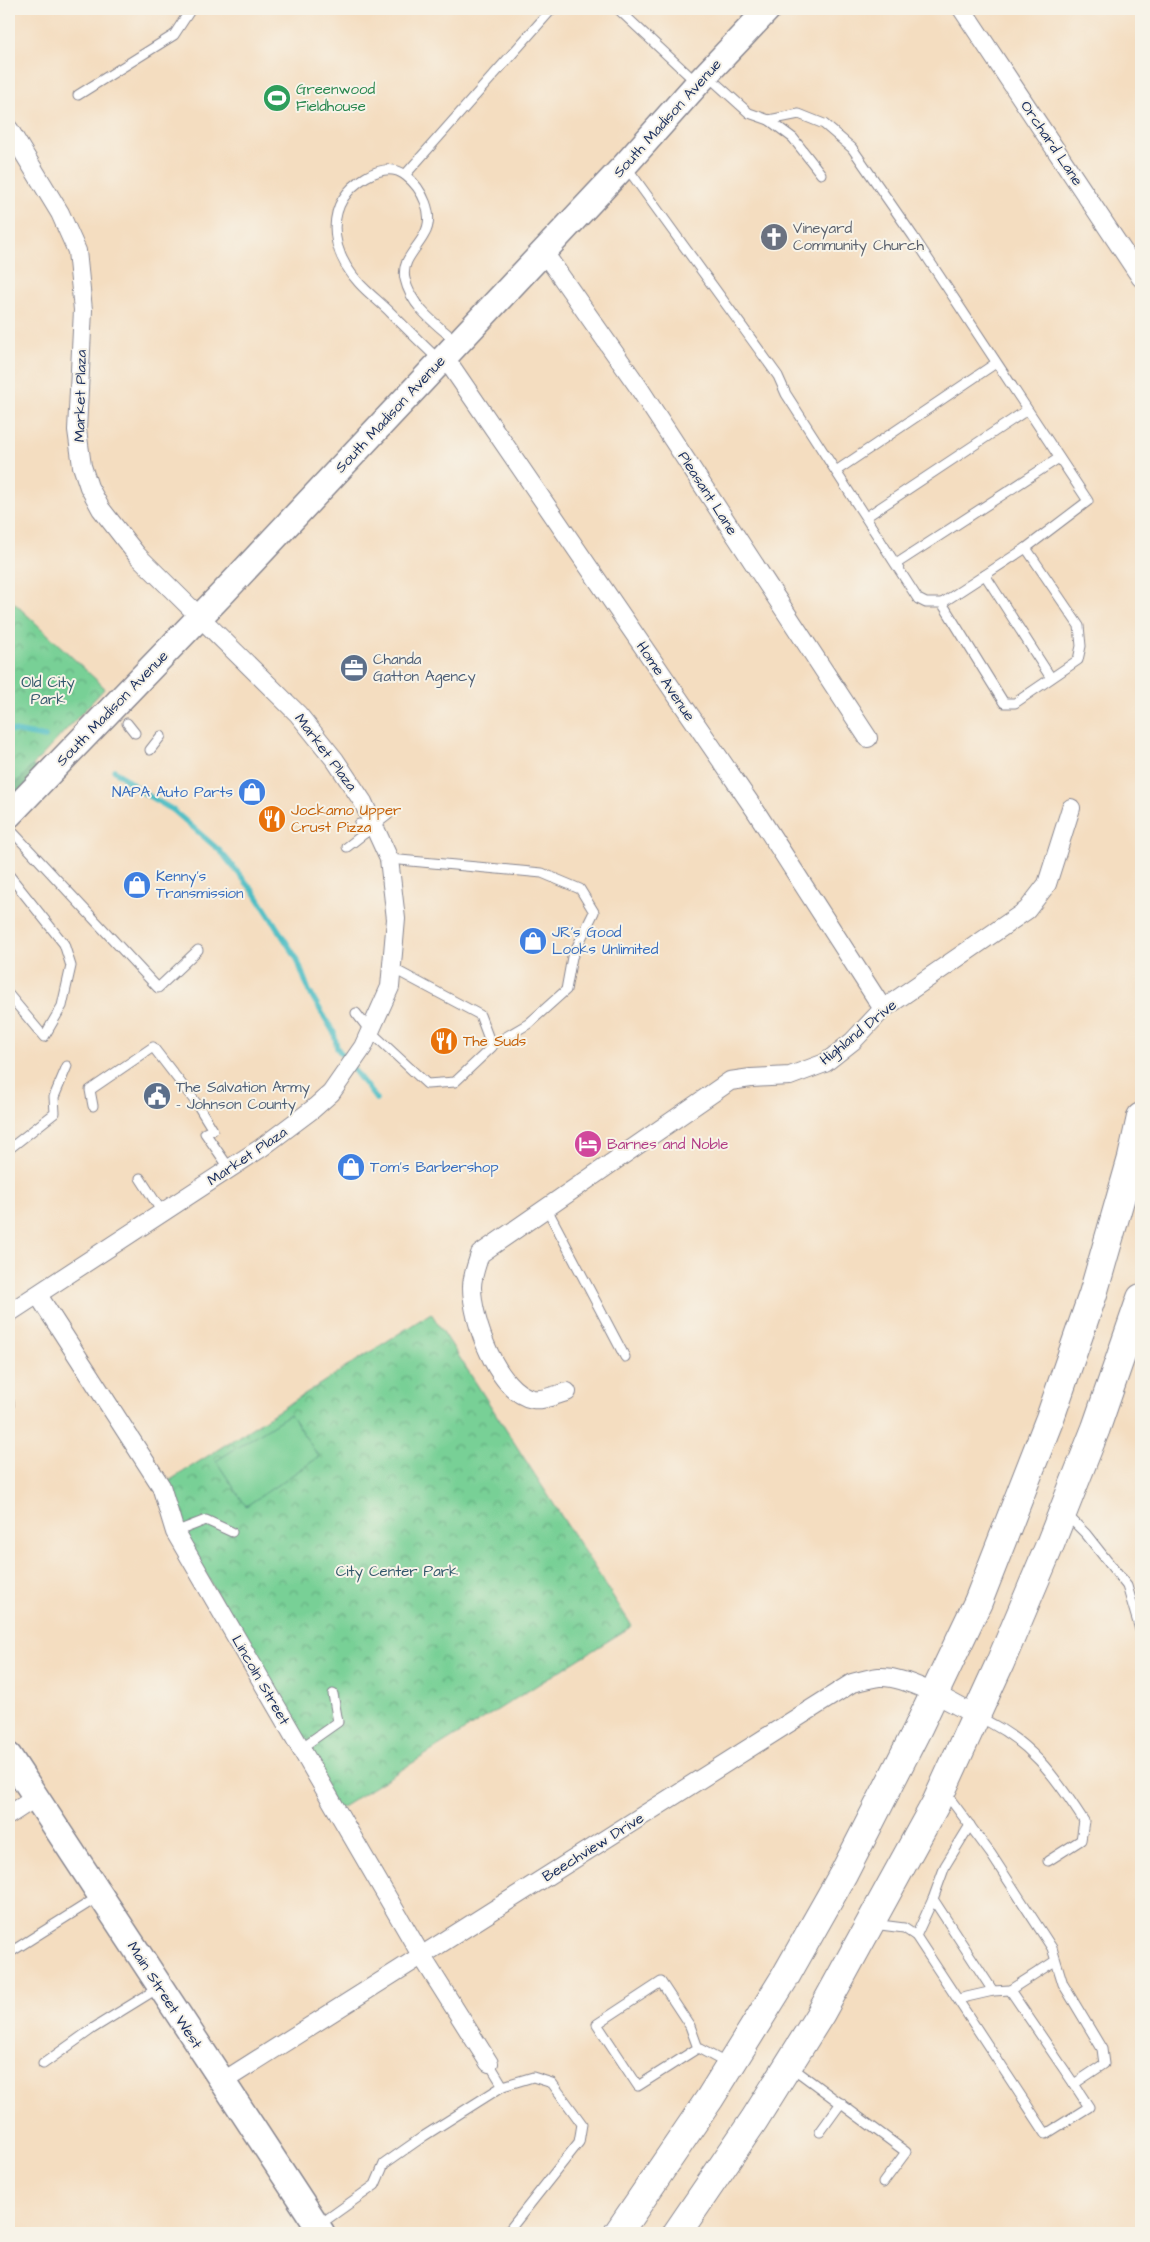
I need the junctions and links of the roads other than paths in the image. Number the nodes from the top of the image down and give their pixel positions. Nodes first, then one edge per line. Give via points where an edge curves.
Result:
1 (190, 9) edge
2 (552, 9) edge
3 (618, 9) edge
4 (768, 9) edge
5 (962, 9) edge
6 (702, 78) junction
7 (78, 95) dead end
8 (769, 120) junction
9 (9, 129) edge
10 (625, 165) junction
11 (822, 174) dead end
12 (404, 175) junction
13 (544, 251) junction
14 (1141, 278) edge
15 (447, 353) junction
16 (996, 363) junction
17 (1027, 410) junction
18 (1059, 458) junction
19 (836, 471) junction
20 (866, 518) junction
21 (1026, 548) junction
22 (896, 564) junction
23 (985, 575) junction
24 (942, 603) junction
25 (200, 617) junction
26 (1051, 678) junction
27 (127, 723) dead end
28 (135, 733) dead end
29 (161, 736) dead end
30 (868, 738) dead end
31 (150, 750) dead end
32 (1071, 808) dead end
33 (9, 815) edge
34 (388, 816) dead end
35 (9, 828) edge
36 (366, 828) junction
37 (347, 847) dead end
38 (389, 859) junction
39 (9, 875) edge
40 (198, 950) dead end
41 (392, 968) junction
42 (9, 995) edge
43 (883, 1009) junction
44 (356, 1013) dead end
45 (370, 1031) junction
46 (492, 1045) junction
47 (67, 1066) dead end
48 (93, 1106) dead end
49 (1141, 1117) edge
50 (9, 1149) edge
51 (230, 1169) junction
52 (140, 1178) dead end
53 (546, 1207) junction
54 (162, 1212) junction
55 (38, 1295) junction
56 (1140, 1304) edge
57 (9, 1313) edge
58 (624, 1358) dead end
59 (567, 1392) dead end
60 (9, 1402) edge
61 (9, 1413) edge
62 (1063, 1511) junction
63 (176, 1532) junction
64 (232, 1532) dead end
65 (1141, 1633) edge
66 (935, 1692) junction
67 (333, 1694) dead end
68 (976, 1716) junction
69 (301, 1748) junction
70 (9, 1756) edge
71 (942, 1789) junction
72 (35, 1798) junction
73 (9, 1815) edge
74 (970, 1825) junction
75 (1048, 1861) dead end
76 (101, 1895) junction
77 (933, 1899) junction
78 (870, 1924) junction
79 (916, 1936) junction
80 (9, 1953) edge
81 (422, 1955) junction
82 (1055, 1961) junction
83 (160, 1987) junction
84 (1010, 1990) junction
85 (993, 1991) junction
86 (958, 1999) junction
87 (698, 2048) junction
88 (489, 2063) joint
89 (43, 2064) dead end
90 (788, 2064) junction
91 (731, 2065) junction
92 (222, 2082) junction
93 (1074, 2084) junction
94 (503, 2086) junction
95 (841, 2103) junction
96 (820, 2132) dead end
97 (883, 2183) dead end
98 (320, 2230) edge
99 (507, 2233) edge
100 (618, 2233) edge
101 (677, 2233) edge

1 - 7 lane via 174,35
2 - 12 lane
3 - 6 lane
4 - 6 main road, South Madison Avenue
5 - 14 street, Orchard Lane
6 - 8 lane via 749,113
6 - 10 main road, South Madison Avenue
8 - 11 lane via 794,138
8 - 16 lane via 799,114 824,124 852,148
9 - 25 street, Market Plaza via 60,213 76,251 83,310 77,430 82,466 89,487 101,509 137,555
10 - 13 main road, South Madison Avenue
10 - 19 lane via 778,376 786,394
12 - 15 lane via 423,198 428,222 425,234 404,264 404,278 410,294
12 - 15 lane via 384,169 358,181 338,204 335,236 340,253 360,283
13 - 15 main road, South Madison Avenue
13 - 30 street, Pleasant Lane via 637,385
15 - 25 main road, South Madison Avenue
15 - 43 street, Home Avenue via 754,810
16 - 17 lane
16 - 19 lane
17 - 18 lane
17 - 20 lane
18 - 21 lane via 1088,501
18 - 22 lane
19 - 20 lane
20 - 22 lane
21 - 23 lane
21 - 26 lane via 1079,626 1081,646 1078,660
22 - 24 lane via 918,599 926,603
23 - 24 lane
23 - 26 lane
24 - 26 lane via 1004,702 1015,703
25 - 33 main road, South Madison Avenue
25 - 36 street, Market Plaza via 298,714 349,770 363,802
27 - 28 lane
29 - 31 lane
32 - 43 street, Highland Drive via 1048,884 1026,910
34 - 36 lane
35 - 40 lane via 158,988
36 - 37 lane
36 - 38 street, Market Plaza
38 - 41 street, Market Plaza via 396,919
38 - 46 lane via 542,873 580,889 594,912 572,957 566,990 528,1024
39 - 42 lane via 64,944 71,966 62,1006 44,1037
41 - 45 street, Market Plaza via 390,987
41 - 46 lane via 480,1015
43 - 53 street, Highland Drive via 853,1041 825,1063 790,1076 730,1081
44 - 45 lane
45 - 46 lane via 427,1084 455,1082
45 - 51 street, Market Plaza via 330,1092 313,1109
47 - 50 lane via 54,1097 55,1113
48 - 51 lane via 90,1090 153,1047 197,1104 213,1130 205,1133
49 - 66 main road via 1093,1294 1050,1418 978,1602
51 - 54 street, Market Plaza
52 - 54 lane
53 - 58 lane
53 - 59 street, Highland Drive via 480,1254 472,1285 473,1303 493,1364 514,1390 534,1399
54 - 55 street, Market Plaza
55 - 57 street, Market Plaza
55 - 63 street, Lincoln Street via 161,1486
56 - 62 main road
60 - 61 lane
62 - 65 lane via 1086,1534 1127,1586
62 - 68 main road
63 - 64 lane via 206,1520
63 - 69 street, Lincoln Street
66 - 68 street, Beechview Drive
66 - 81 street, Beechview Drive via 880,1677 852,1683
66 - 91 main road via 844,1873
67 - 69 lane via 338,1722
68 - 71 main road
68 - 75 lane via 1000,1727 1024,1744 1058,1780 1084,1821 1082,1840
69 - 81 street, Lincoln Street
70 - 72 main road, Main Street West
71 - 74 lane
71 - 78 main road
72 - 73 street
72 - 76 main road, Main Street West
74 - 77 lane via 945,1866
74 - 82 lane via 1052,1948
76 - 80 lane
76 - 83 main road, Main Street West
77 - 79 lane
77 - 85 lane
78 - 79 lane via 904,1928
78 - 90 main road
79 - 86 lane
81 - 88 street, Lincoln Street
81 - 92 street, Beechview Drive
82 - 84 lane
82 - 93 lane via 1063,1984 1102,2049 1104,2064
83 - 89 lane
83 - 92 main road, Main Street West
84 - 85 lane
84 - 93 lane
85 - 86 lane
86 - 93 lane via 1046,2134 1089,2107
87 - 87 lane via 638,2086 597,2024 661,1982 690,2026
87 - 91 lane
88 - 94 lane
90 - 95 lane
90 - 101 main road
91 - 100 main road
92 - 98 main road, Main Street West
94 - 98 lane via 384,2164 375,2186
94 - 99 lane via 533,2076 552,2083 582,2124 579,2142
95 - 96 lane
95 - 97 lane via 906,2152

